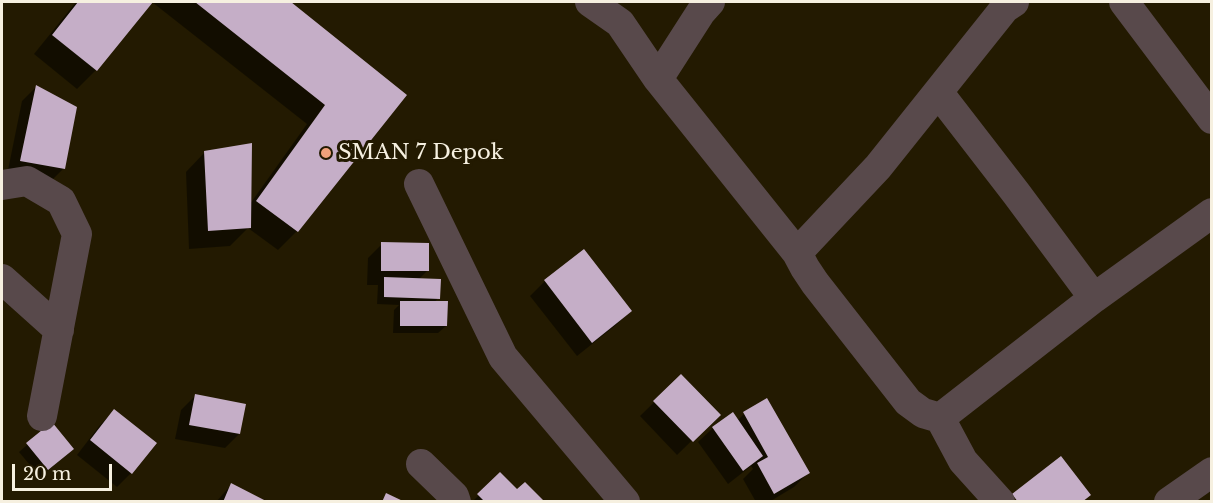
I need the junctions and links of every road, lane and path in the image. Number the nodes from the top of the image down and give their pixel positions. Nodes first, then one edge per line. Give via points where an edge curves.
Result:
1 (590, 2) edge
2 (710, 2) edge
3 (1124, 2) edge
4 (1005, 4) edge
5 (658, 80) junction
6 (938, 92) junction
7 (1212, 119) edge
8 (419, 184) dead end
9 (2, 185) edge
10 (1212, 213) edge
11 (797, 253) junction
12 (2, 279) edge
13 (1094, 298) junction
14 (58, 330) junction
15 (42, 416) dead end
16 (940, 418) junction
17 (421, 464) dead end
18 (1212, 472) edge
19 (456, 501) edge
20 (625, 501) edge
21 (1000, 501) edge
22 (1169, 501) edge

1 - 5 street via 620,23
2 - 5 street
3 - 7 street
4 - 6 street
5 - 11 street
6 - 11 street via 878,167
6 - 13 street
8 - 20 street via 503,357
9 - 14 street via 27,181 61,201 77,234
10 - 13 street
11 - 16 street via 815,283 908,402 922,413
12 - 14 street
13 - 16 street
14 - 15 street
16 - 21 street via 963,461
17 - 19 street
18 - 22 street

